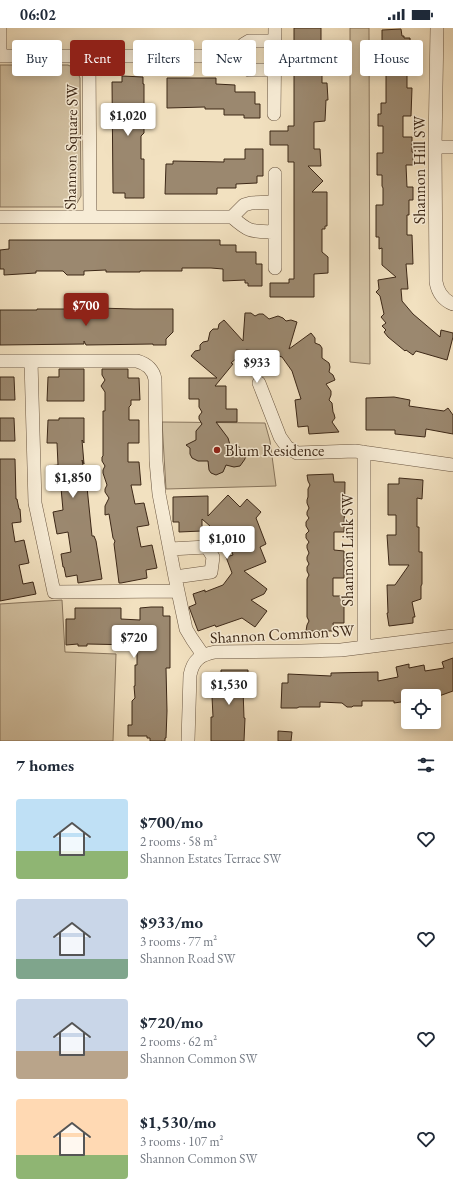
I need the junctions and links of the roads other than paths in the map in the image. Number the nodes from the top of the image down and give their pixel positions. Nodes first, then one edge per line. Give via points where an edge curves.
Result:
1 (0, 28) edge
2 (436, 28) edge
3 (275, 34) edge
4 (253, 40) edge
5 (0, 56) edge
6 (70, 56) edge
7 (125, 56) edge
8 (202, 56) edge
9 (89, 76) edge
10 (274, 76) edge
11 (274, 114) dead end
12 (453, 147) edge
13 (435, 148) junction
14 (275, 174) dead end
15 (275, 202) junction
16 (0, 217) edge
17 (90, 217) junction
18 (232, 217) junction
19 (275, 232) junction
20 (275, 268) dead end
21 (453, 304) edge
22 (0, 361) edge
23 (31, 361) junction
24 (259, 383) dead end
25 (364, 452) junction
26 (453, 465) edge
27 (170, 549) junction
28 (175, 576) junction
29 (178, 591) junction
30 (453, 636) edge
31 (364, 647) junction
32 (203, 655) junction
33 (188, 741) edge

1 - 5 street
2 - 13 street, Shannon Hill SW
3 - 4 street
5 - 6 street
7 - 8 street
9 - 17 street, Shannon Square SW
10 - 11 street
12 - 13 street
13 - 21 street, Shannon Hill SW via 436,282 442,297
14 - 15 street
15 - 18 street via 251,202
15 - 19 street
16 - 17 street, Shannon Square SW
17 - 18 street
18 - 19 street via 244,228 252,231
19 - 20 street
22 - 23 street
23 - 27 street via 137,361 146,364 154,373 157,474
23 - 29 street via 35,503 54,592
24 - 25 street via 280,437 289,449 305,454
25 - 26 street
25 - 31 street, Shannon Link SW
27 - 28 street
27 - 28 street via 207,547 214,558 211,572
28 - 29 street
29 - 32 street via 186,629
30 - 31 street, Shannon Common SW
31 - 32 street, Shannon Common SW via 312,651 215,652
32 - 33 street, Shannon Common SW via 192,667 190,675

